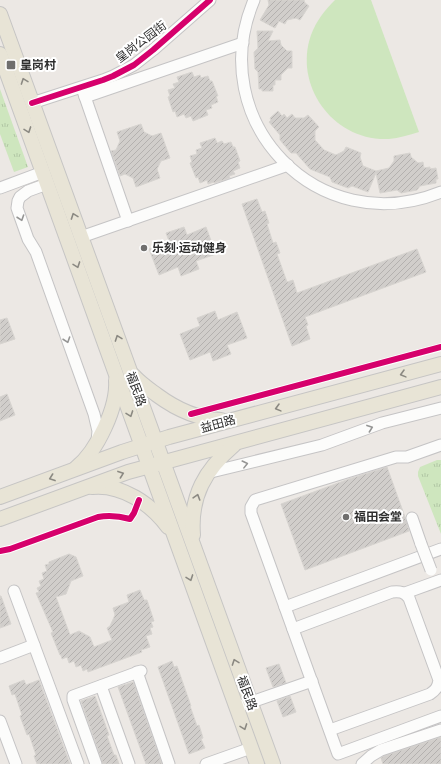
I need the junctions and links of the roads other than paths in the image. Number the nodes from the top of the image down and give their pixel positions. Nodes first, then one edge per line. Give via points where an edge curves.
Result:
1 (210, 0) edge
2 (254, 0) edge
3 (0, 14) edge
4 (243, 43) junction
5 (0, 54) edge
6 (83, 92) junction
7 (32, 103) junction
8 (288, 165) junction
9 (45, 178) junction
10 (0, 188) edge
11 (441, 192) edge
12 (128, 221) junction
13 (81, 237) junction
14 (441, 364) edge
15 (128, 365) junction
16 (114, 370) junction
17 (441, 387) edge
18 (441, 408) edge
19 (235, 419) junction
20 (155, 441) junction
21 (97, 442) junction
22 (238, 442) junction
23 (142, 445) junction
24 (441, 446) edge
25 (163, 462) junction
26 (149, 466) junction
27 (73, 470) junction
28 (207, 473) junction
29 (84, 488) junction
30 (0, 497) edge
31 (412, 518) dead end
32 (0, 519) edge
33 (177, 542) junction
34 (194, 549) junction
35 (441, 549) edge
36 (438, 581) edge
37 (14, 591) dead end
38 (405, 593) junction
39 (285, 607) junction
40 (293, 629) junction
41 (34, 645) junction
42 (0, 658) edge
43 (440, 680) edge
44 (312, 681) junction
45 (101, 686) junction
46 (250, 703) junction
47 (236, 707) junction
48 (441, 716) edge
49 (0, 721) edge
50 (330, 730) junction
51 (441, 730) edge
52 (251, 748) junction
53 (213, 763) edge
54 (16, 764) edge
55 (78, 764) edge
56 (96, 764) edge
57 (129, 764) edge
58 (169, 764) edge
59 (257, 764) edge
60 (272, 764) edge
61 (362, 764) edge

1 - 6 street, 皇岗公园街 via 134,64
2 - 4 street
7 -> 3 main road, 福民路
4 - 6 street
4 - 8 street via 242,74 252,114 263,135
5 -> 9 main road, 福民路
6 - 7 street, 皇岗公园街
6 - 12 street
13 -> 7 main road, 福民路
8 - 11 street via 313,184 334,195 357,201 404,203 428,198
8 - 12 street
9 - 10 street
9 -> 16 main road, 福民路
9 -> 21 street via 23,194 17,208 28,239 36,252 94,414 98,431
12 - 13 street
15 -> 13 main road, 福民路
14 -> 19 main road, 益田路
15 - 19 main road via 144,386 180,409 211,419
15 - 20 main road, 福民路
16 - 21 main road via 114,404
16 -> 23 main road, 福民路
17 - 22 main road, 益田路
28 -> 18 street via 322,445 382,424
19 - 20 main road, 益田路
20 - 23 main road, 益田路
20 - 25 main road, 福民路
21 - 27 main road via 87,458
22 - 25 main road, 益田路
22 - 28 main road via 221,456
23 - 26 main road, 福民路
23 - 27 main road, 益田路
24 - 39 street via 255,500 251,513
25 - 26 main road, 益田路
25 - 34 main road, 福民路
29 -> 26 main road, 益田路
26 - 33 main road, 福民路
27 -> 30 main road, 益田路
34 -> 28 main road via 192,523 195,503
29 - 32 main road, 益田路
29 - 33 main road via 109,488 139,500 161,518
31 - 36 street, bridge via 431,570
33 -> 47 main road, 福民路
46 -> 34 main road, 福民路
35 - 39 street
36 - 38 street
37 - 41 street
38 - 40 street via 392,592
38 - 43 street
39 - 40 street
40 - 44 street
41 - 42 street
41 - 55 street
43 - 50 street via 438,687 430,694
44 - 46 street
44 - 50 street
45 - 56 street via 73,697
45 - 57 street
45 - 58 street via 139,672
46 - 47 street
46 - 60 main road, 福民路
47 -> 52 main road, 福民路
48 - 50 street via 338,754
49 - 54 street
51 - 61 street via 381,750
52 - 53 street
52 - 59 main road, 福民路

